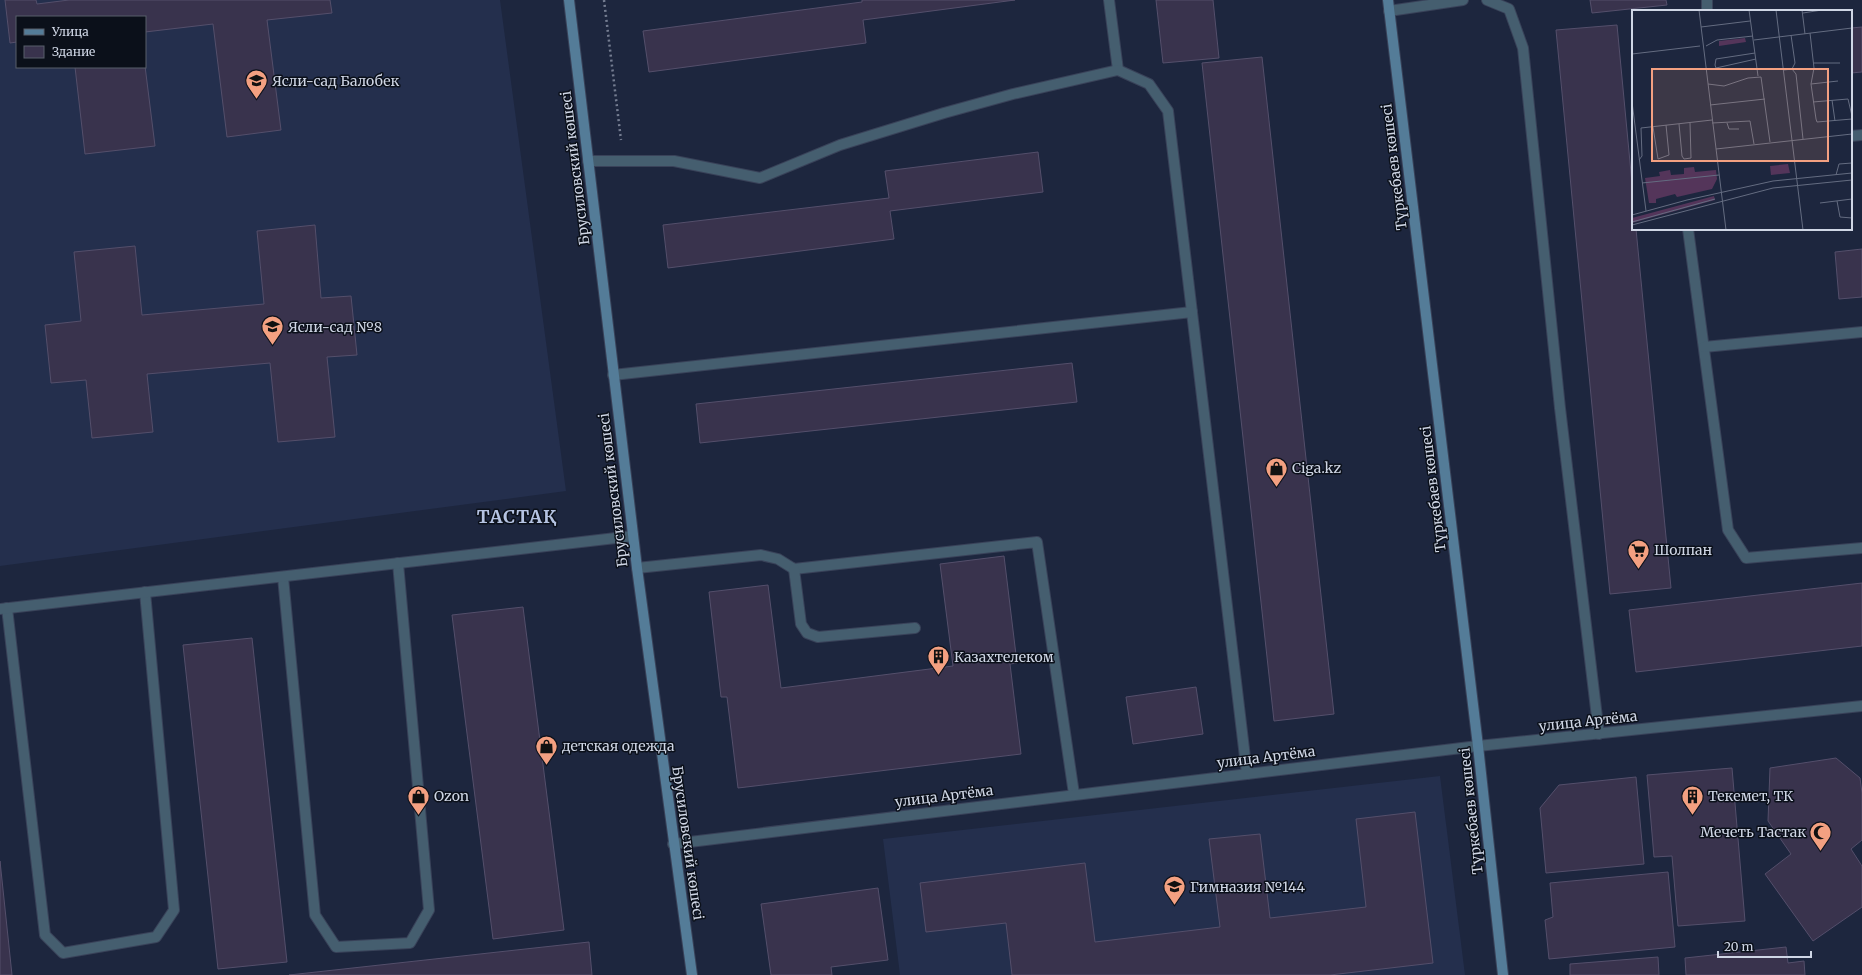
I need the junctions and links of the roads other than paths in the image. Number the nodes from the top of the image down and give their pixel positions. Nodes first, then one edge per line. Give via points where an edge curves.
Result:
1 (569, 0) edge
2 (1109, 0) edge
3 (1388, 0) edge
4 (1463, 0) edge
5 (1487, 0) edge
6 (1390, 11) junction
7 (1118, 70) junction
8 (1862, 135) edge
9 (1852, 136) edge
10 (588, 161) junction
11 (1688, 230) edge
12 (1192, 312) junction
13 (1862, 332) edge
14 (1704, 347) junction
15 (614, 375) junction
16 (633, 536) junction
17 (1862, 548) edge
18 (398, 563) junction
19 (636, 568) junction
20 (794, 569) junction
21 (283, 577) junction
22 (145, 592) junction
23 (4, 608) edge
24 (915, 628) dead end
25 (1862, 706) edge
26 (1599, 734) junction
27 (1478, 746) junction
28 (1247, 774) junction
29 (1074, 794) junction
30 (673, 844) junction
31 (692, 975) edge
32 (1503, 975) edge

1 - 10 street, Брусиловский көшесі
2 - 7 street
3 - 6 street, Түркебаев көшесі
4 - 6 street
5 - 26 street via 1509,9 1523,48 1560,408
6 - 27 street, Түркебаев көшесі
7 - 10 street via 944,113 840,145 760,178 674,161
7 - 12 street via 1149,84 1168,111
8 - 9 street
10 - 15 street, Брусиловский көшесі
11 - 14 street
12 - 15 street
12 - 28 street
13 - 14 street
14 - 17 street via 1728,530 1746,558
15 - 16 street, Брусиловский көшесі
16 - 18 street
16 - 19 street, Брусиловский көшесі
18 - 21 street
18 - 21 street via 429,910 410,943 336,947 315,915
19 - 20 street via 761,555 778,559
19 - 30 street, Брусиловский көшесі
20 - 24 street via 801,624 808,633 818,637
20 - 29 street via 1037,542
21 - 22 street
22 - 23 street
22 - 23 street via 174,910 156,937 63,953 45,935
25 - 26 street, улица Артёма
26 - 27 street, улица Артёма
27 - 28 street, улица Артёма
27 - 32 street, Түркебаев көшесі
28 - 29 street, улица Артёма
29 - 30 street, улица Артёма
30 - 31 street, Брусиловский көшесі

